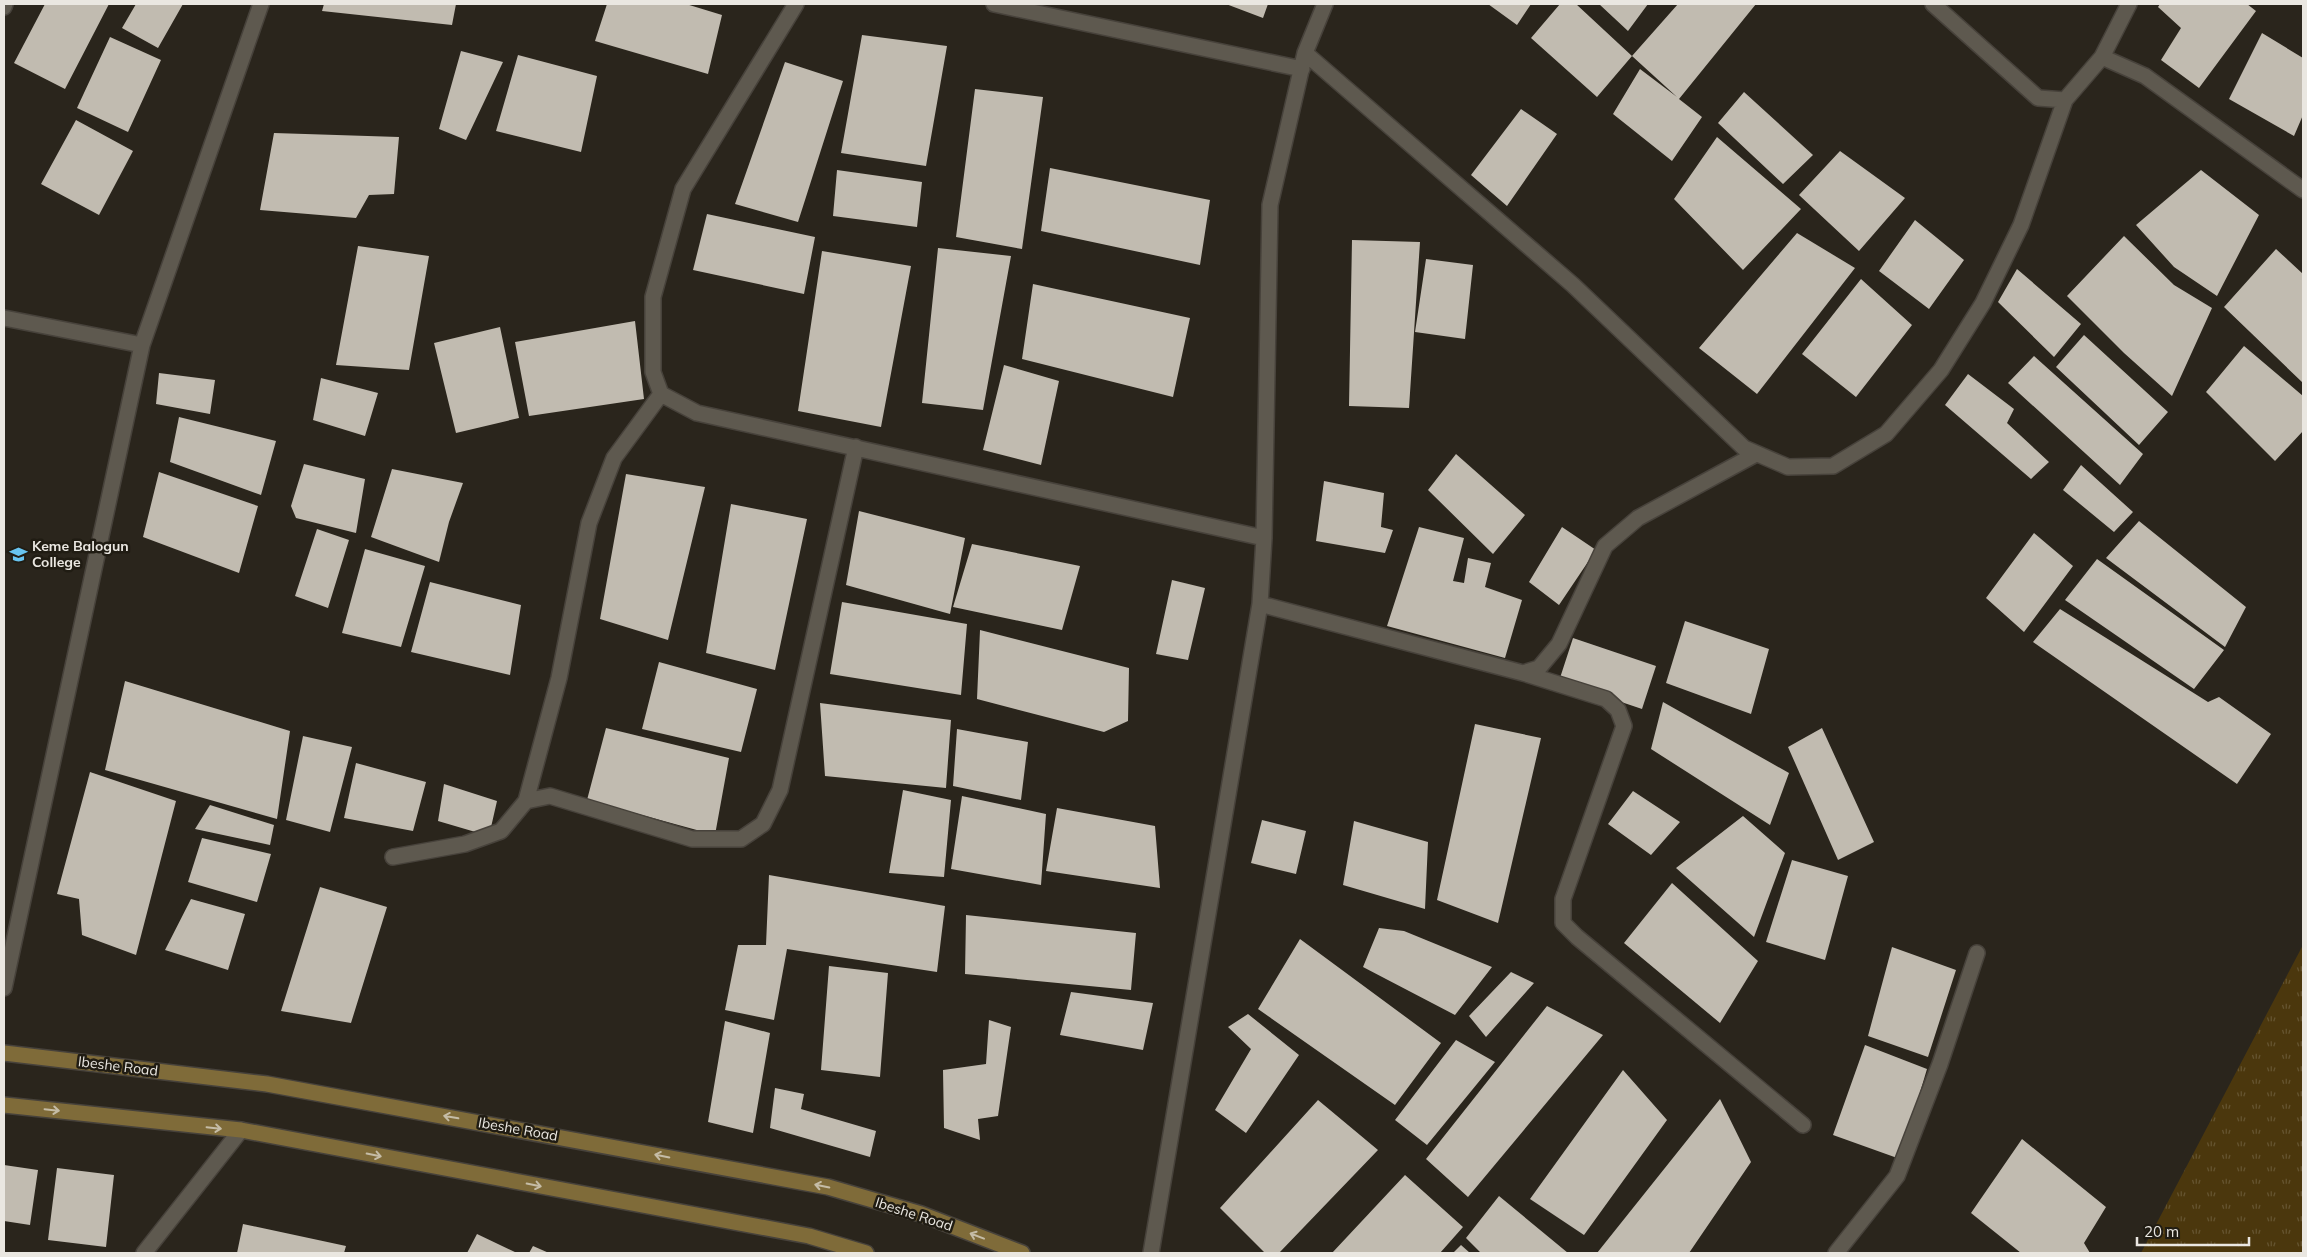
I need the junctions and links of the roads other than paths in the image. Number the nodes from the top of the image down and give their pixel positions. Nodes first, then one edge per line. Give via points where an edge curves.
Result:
1 (261, 4) edge
2 (796, 4) edge
3 (994, 4) edge
4 (1325, 4) edge
5 (1933, 4) edge
6 (2129, 4) edge
7 (1305, 52) junction
8 (2102, 57) junction
9 (1302, 69) junction
10 (2065, 100) junction
11 (2303, 190) edge
12 (4, 318) edge
13 (142, 345) junction
14 (661, 394) junction
15 (856, 447) junction
16 (1756, 454) junction
17 (1264, 538) junction
18 (1260, 604) junction
19 (1523, 673) junction
20 (526, 801) junction
21 (393, 858) dead end
22 (1977, 953) dead end
23 (4, 988) edge
24 (4, 1053) edge
25 (4, 1105) edge
26 (1804, 1125) dead end
27 (241, 1130) junction
28 (144, 1253) edge
29 (866, 1253) edge
30 (1022, 1253) edge
31 (1152, 1253) edge
32 (1836, 1253) edge

1 - 13 street
2 - 14 street via 683,189 653,298 652,372
3 - 9 street
4 - 7 street
5 - 10 street via 2038,98
6 - 8 street
7 - 9 street
7 - 16 street via 1573,285 1744,448
8 - 10 street
8 - 11 street via 2145,76
9 - 17 street via 1270,205
10 - 16 street via 2021,225 1983,303 1941,370 1886,434 1834,466 1788,467
12 - 13 street
13 - 23 street
14 - 15 street via 696,413
14 - 20 street via 614,458 589,523 559,678
15 - 17 street
15 - 20 street via 780,790 763,824 741,839 692,839 550,796
16 - 19 street via 1638,518 1605,546 1560,644 1539,668
17 - 18 street
18 - 19 street
18 - 31 street
19 - 26 street via 1606,699 1618,710 1624,726 1563,899 1563,923
20 - 21 street via 501,831 465,844
22 - 32 street via 1940,1064 1897,1176
30 -> 24 main road, Ibeshe Road via 922,1214 828,1187 267,1084
25 -> 27 main road
27 - 28 street
27 -> 29 main road via 809,1236

